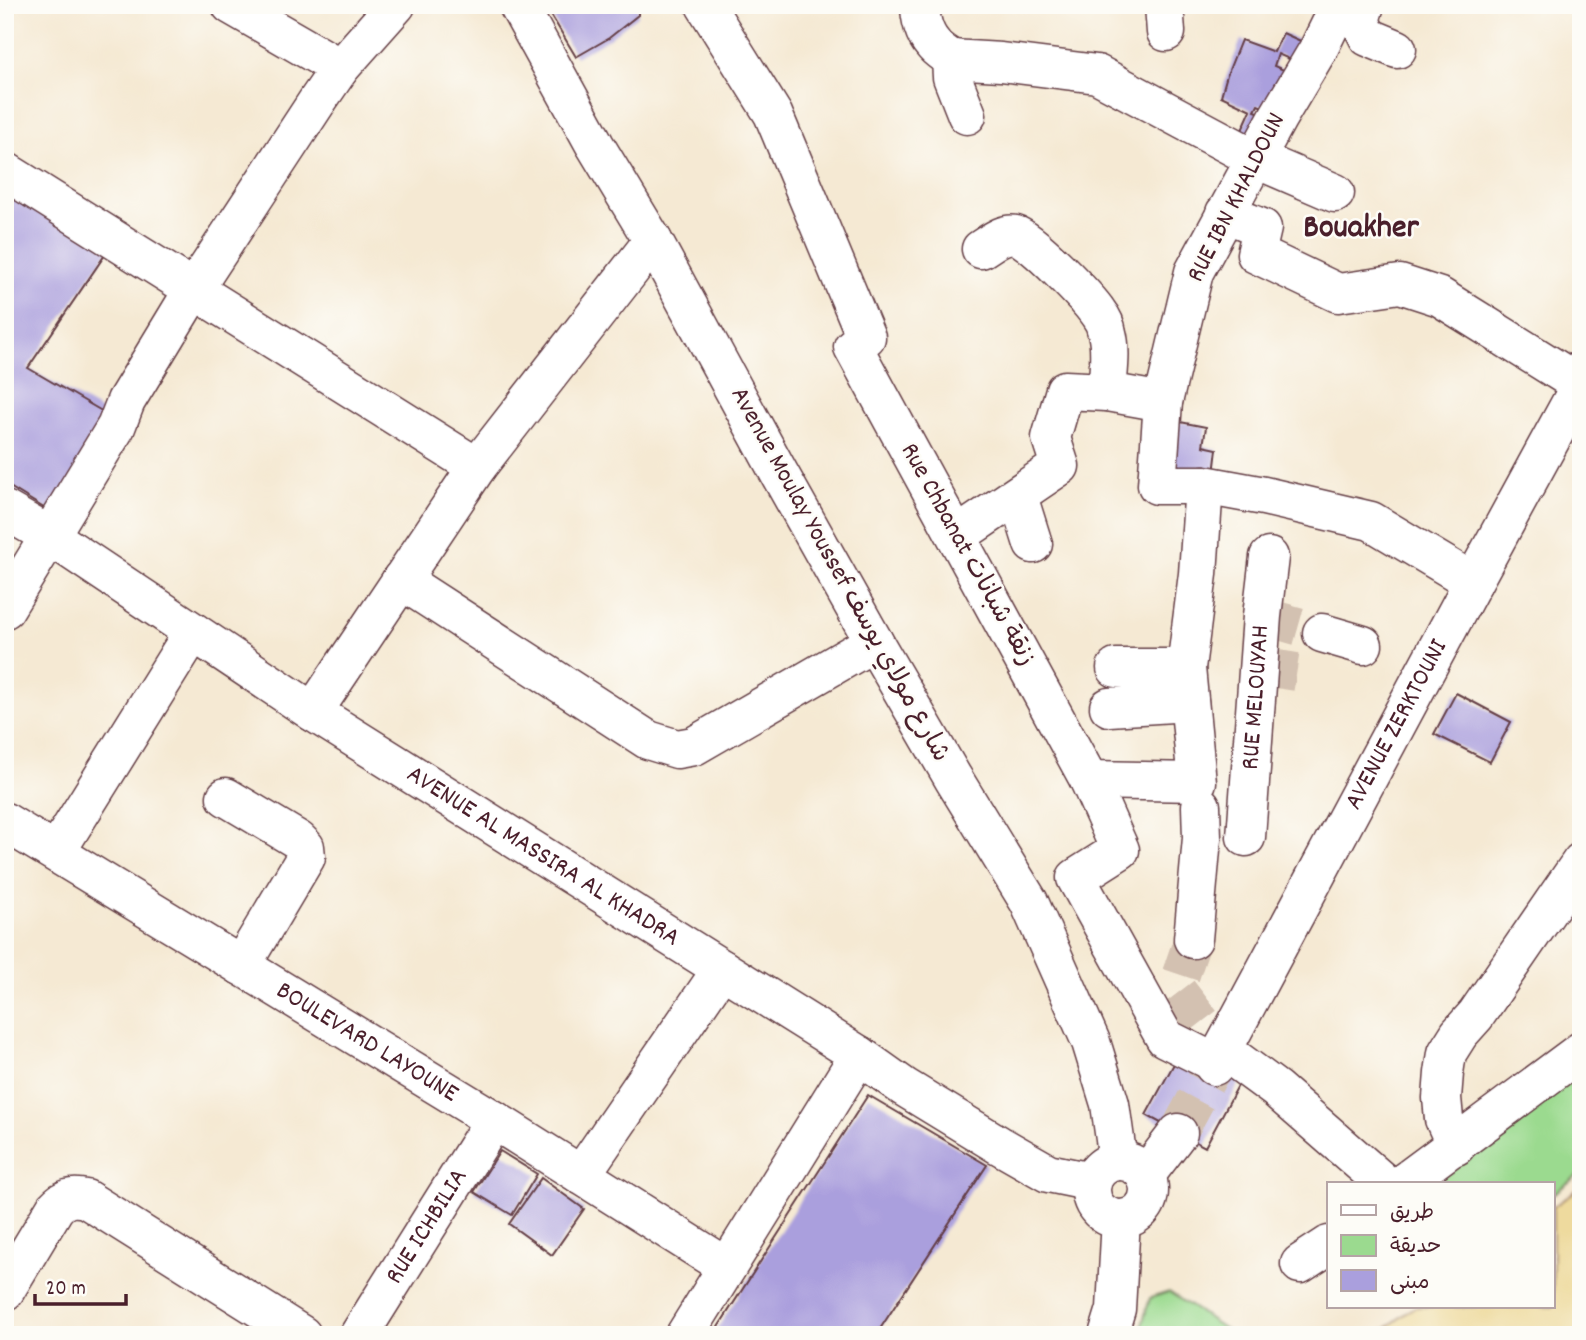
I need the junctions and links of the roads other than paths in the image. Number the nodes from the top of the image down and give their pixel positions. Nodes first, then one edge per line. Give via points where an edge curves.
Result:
1 (231, 5) edge
2 (396, 5) edge
3 (518, 5) edge
4 (705, 5) edge
5 (920, 5) edge
6 (1340, 5) edge
7 (1365, 5) edge
8 (1397, 49) dead end
9 (951, 59) junction
10 (340, 68) junction
11 (967, 115) dead end
12 (1256, 159) junction
13 (5, 172) edge
14 (1335, 193) dead end
15 (1225, 213) junction
16 (653, 241) junction
17 (981, 249) dead end
18 (194, 289) junction
19 (1581, 385) edge
20 (1107, 392) junction
21 (1163, 402) junction
22 (477, 467) junction
23 (1205, 485) junction
24 (1018, 496) junction
25 (5, 510) edge
26 (50, 536) junction
27 (957, 536) junction
28 (1033, 544) dead end
29 (1269, 557) dead end
30 (401, 580) junction
31 (1473, 582) junction
32 (5, 609) edge
33 (193, 632) junction
34 (1322, 633) tunnel mouth
35 (874, 642) junction
36 (1363, 645) dead end
37 (1116, 668) dead end
38 (1187, 685) junction
39 (1110, 707) dead end
40 (313, 712) junction
41 (1089, 780) junction
42 (226, 797) dead end
43 (1201, 806) dead end
44 (5, 822) edge
45 (1246, 837) dead end
46 (56, 852) junction
47 (1581, 862) edge
48 (1076, 878) junction
49 (1029, 902) junction
50 (1193, 939) tunnel mouth
51 (241, 966) junction
52 (722, 969) junction
53 (1581, 1051) edge
54 (859, 1055) junction
55 (1217, 1060) junction
56 (494, 1120) junction
57 (1178, 1133) tunnel mouth
58 (1456, 1146) junction
59 (1118, 1173) junction
60 (581, 1175) junction
61 (1383, 1182) edge
62 (1405, 1182) edge
63 (1121, 1219) junction
64 (727, 1267) junction
65 (5, 1291) edge
66 (302, 1335) edge
67 (359, 1335) edge
68 (685, 1335) edge
69 (1108, 1335) edge

1 - 10 street
2 - 10 street
3 - 16 street, Avenue Moulay Youssef شارع مولاي يوسف
4 - 27 street, Rue Chbanat زنقة شبانات via 773,114 866,337 853,347
5 - 9 street via 932,44
6 - 12 street, RUE IBN KHALDOUN via 1319,48 1267,112
7 - 8 street via 1360,21 1368,37
9 - 11 street via 952,76
9 - 12 street via 1097,74
10 - 18 street
12 - 14 street
12 - 15 street, RUE IBN KHALDOUN
13 - 18 street
15 - 19 street via 1262,228 1256,254 1338,293 1400,284 1440,297
15 - 21 street, RUE IBN KHALDOUN via 1194,272
16 - 22 street
16 - 35 street, Avenue Moulay Youssef شارع مولاي يوسف
17 - 20 street via 1006,235 1020,237 1082,294 1107,332
18 - 22 street
18 - 26 street
19 - 31 street, AVENUE ZERKTOUNI
20 - 21 street
20 - 24 street via 1065,390 1051,438 1060,466
21 - 23 street, RUE IBN KHALDOUN via 1157,485
22 - 30 street
23 - 31 street via 1371,521
23 - 38 street
24 - 27 street
24 - 28 street
25 - 26 street, AVENUE AL MASSIRA AL KHADRA
26 - 32 street
26 - 33 street, AVENUE AL MASSIRA AL KHADRA
27 - 41 street, Rue Chbanat زنقة شبانات
29 - 45 street, RUE MELOUYAH
30 - 35 street via 649,740 677,749 694,746
30 - 40 street
31 - 55 street, AVENUE ZERKTOUNI
33 - 40 street, AVENUE AL MASSIRA AL KHADRA
33 - 46 street
34 - 36 street
35 - 49 street, Avenue Moulay Youssef شارع مولاي يوسف
37 - 38 street
38 - 39 street
38 - 41 street via 1197,782
40 - 52 street, AVENUE AL MASSIRA AL KHADRA
41 - 48 street, Rue Chbanat زنقة شبانات via 1120,850
42 - 51 street via 298,839 306,857
43 - 50 street
44 - 46 street, BOULEVARD LAYOUNE
46 - 51 street, BOULEVARD LAYOUNE
47 - 58 street via 1447,1054 1444,1119
48 - 49 street
48 - 55 street via 1165,1038
49 - 59 street, Avenue Moulay Youssef شارع مولاي يوسف via 1091,1042 1110,1104
51 - 56 street, BOULEVARD LAYOUNE
52 - 54 street, AVENUE AL MASSIRA AL KHADRA
52 - 60 street
53 - 58 street
54 - 59 street, AVENUE AL MASSIRA AL KHADRA via 1048,1173
54 - 64 street
55 - 61 street via 1276,1089
56 - 60 street, BOULEVARD LAYOUNE
56 - 67 street, RUE ICHBILIA
57 - 59 street
58 - 62 street
59 - 63 street via 1091,1193 1100,1212
59 - 63 street via 1149,1190 1135,1215
60 - 64 street, BOULEVARD LAYOUNE
63 - 69 street via 1116,1309
64 - 68 street
65 - 66 street via 55,1209 63,1200 76,1197 86,1199

